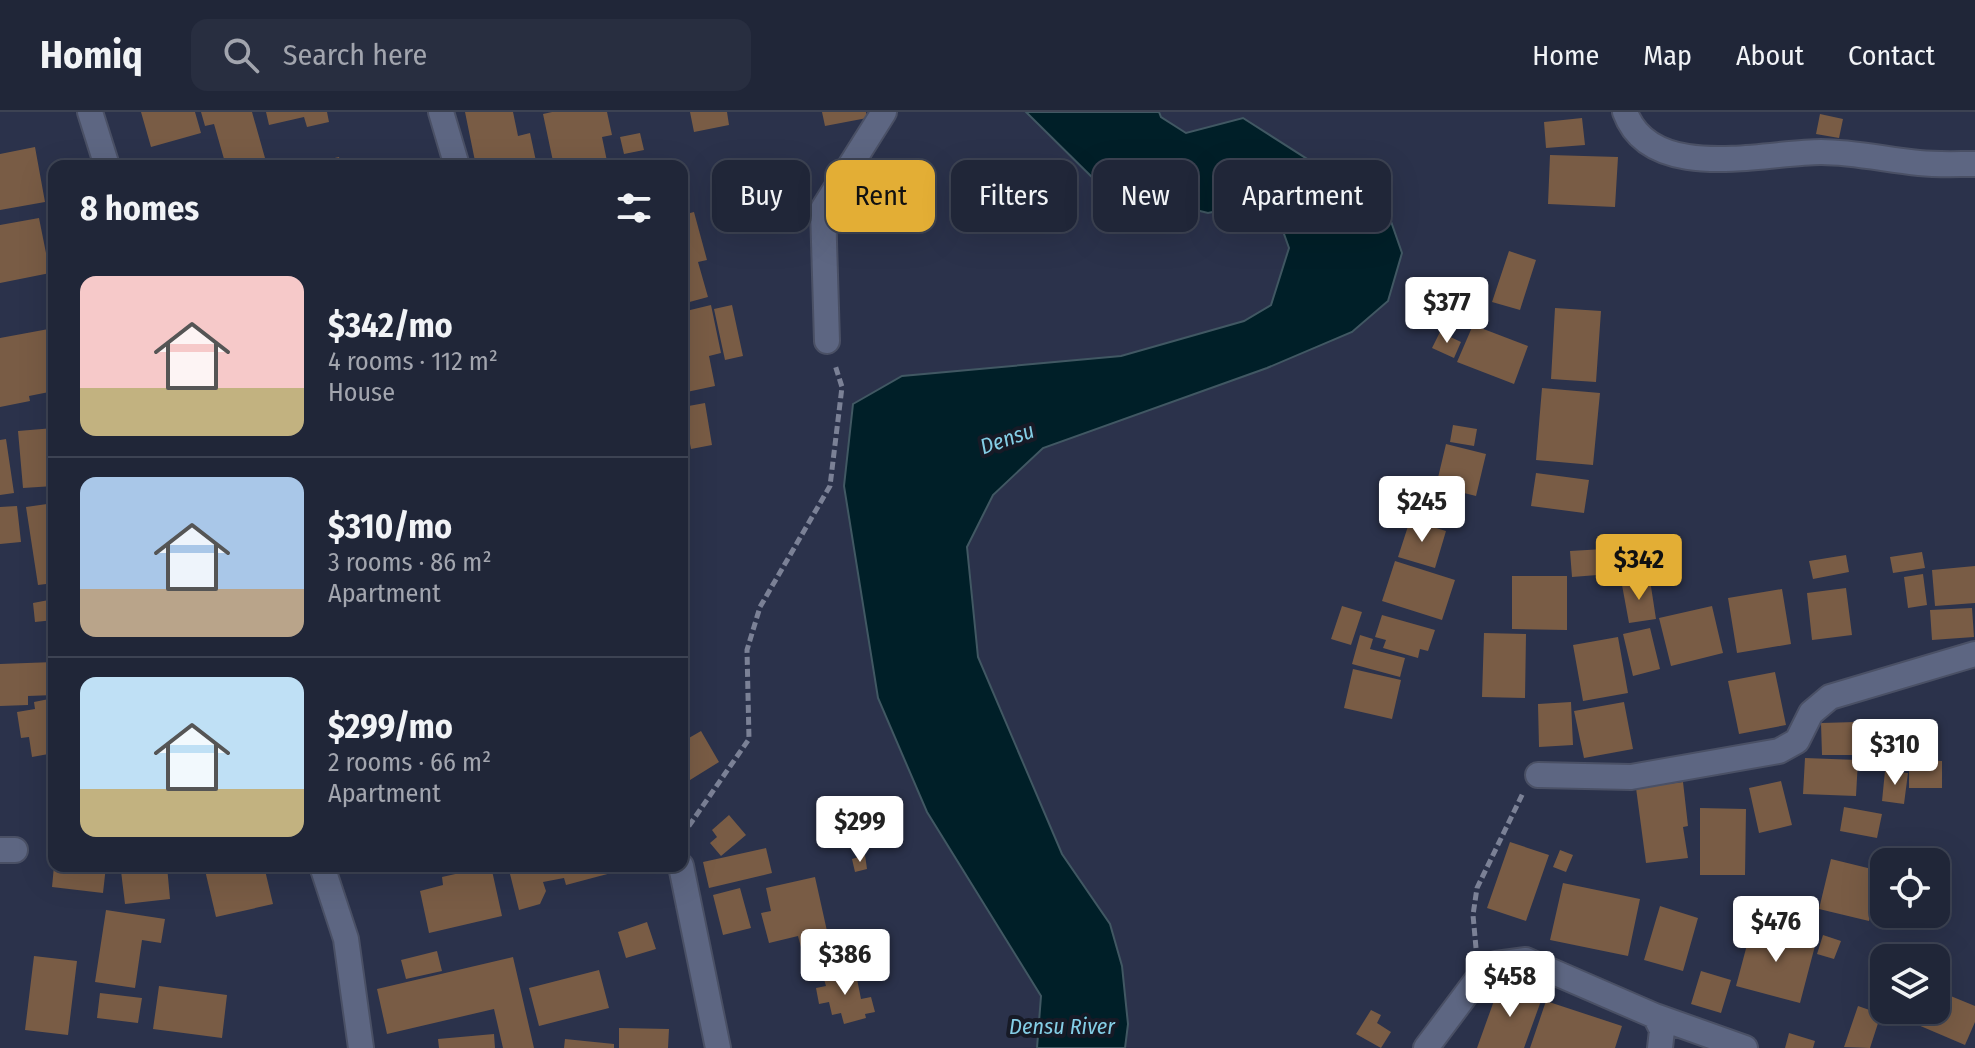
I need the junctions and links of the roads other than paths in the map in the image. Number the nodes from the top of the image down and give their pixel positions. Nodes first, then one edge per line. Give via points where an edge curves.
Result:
1 (90, 112) edge
2 (441, 112) edge
3 (884, 112) edge
4 (1625, 112) edge
5 (105, 160) edge
6 (455, 160) edge
7 (1975, 164) edge
8 (827, 341) road end
9 (1975, 654) edge
10 (1538, 775) road end
11 (324, 872) edge
12 (682, 872) edge
13 (1655, 1016) junction
14 (361, 1048) edge
15 (718, 1048) edge
16 (1426, 1048) edge
17 (1660, 1048) edge
18 (1745, 1048) edge

1 - 5 street
2 - 6 street
3 - 8 street via 823,209
4 - 7 street via 1629,124 1654,147 1690,158 1738,160 1821,152
9 - 10 street via 1830,697 1811,713 1797,741 1779,751 1631,777
11 - 14 street via 346,939
12 - 15 street
13 - 16 street via 1526,960 1496,964 1479,977
13 - 17 street via 1662,1030
13 - 18 street

